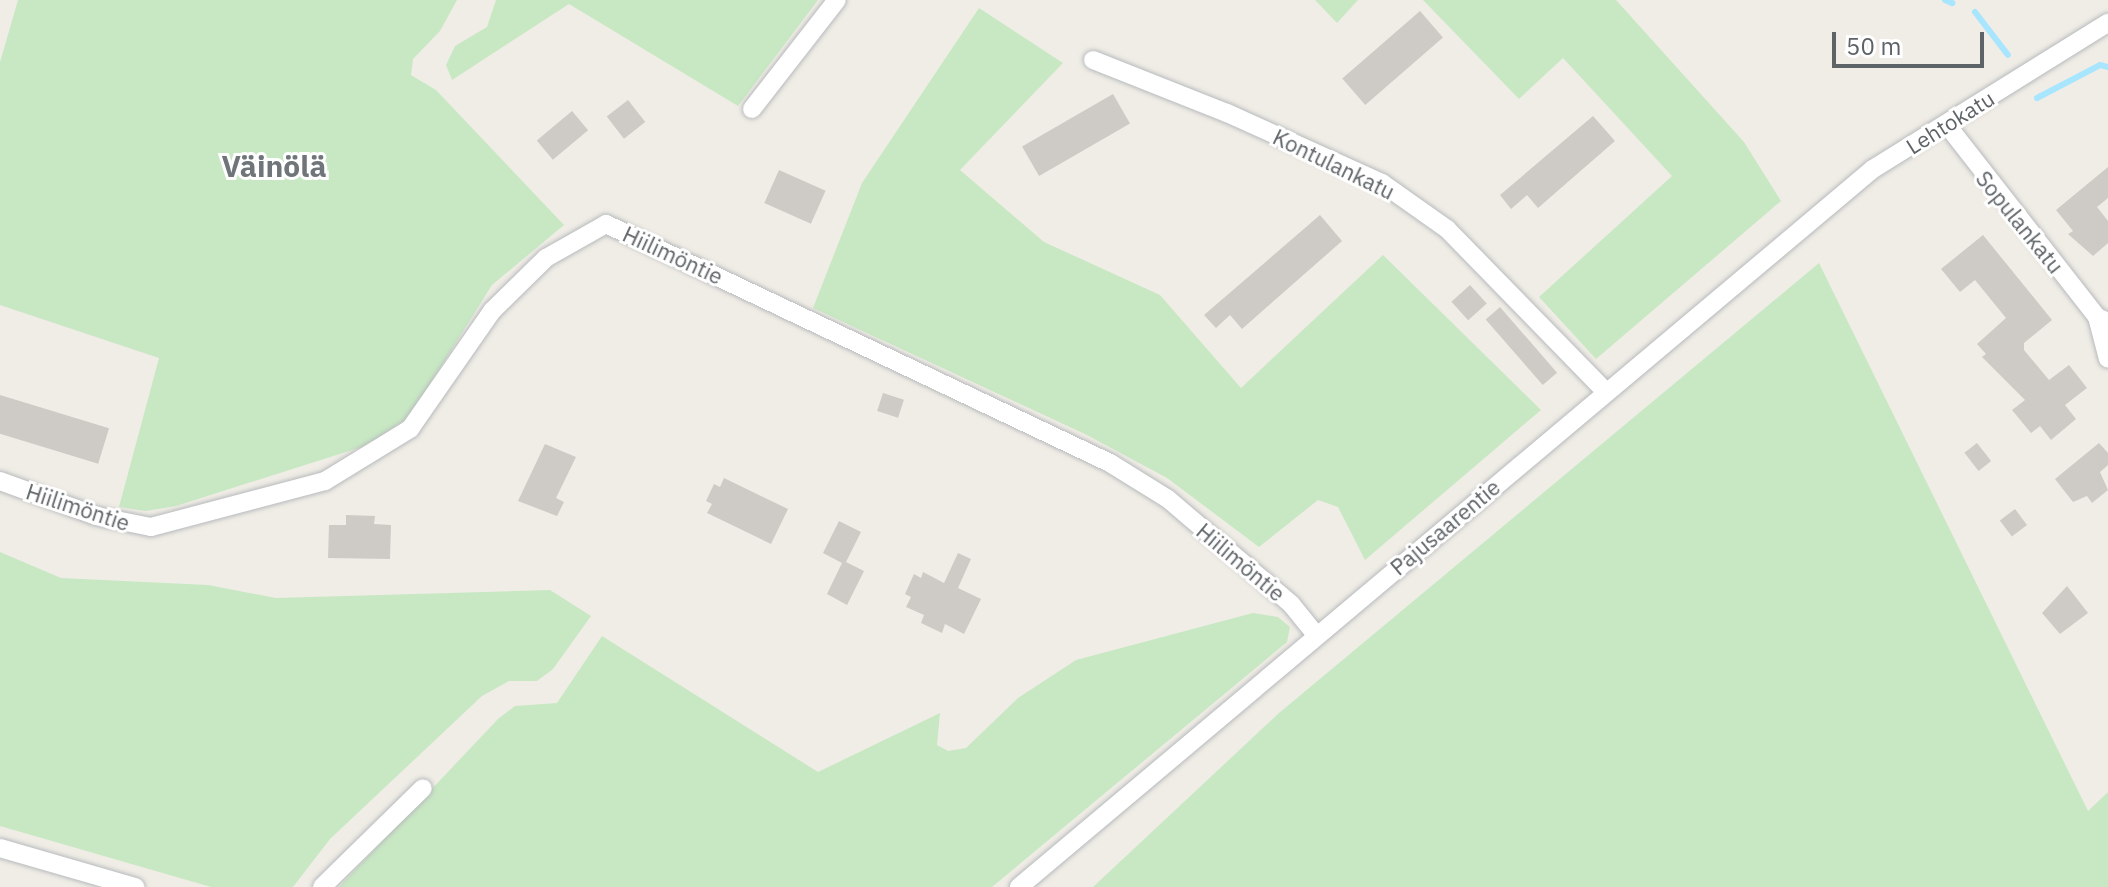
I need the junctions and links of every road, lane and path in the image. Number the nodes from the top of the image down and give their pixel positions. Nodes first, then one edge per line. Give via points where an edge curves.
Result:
1 (837, 0) edge
2 (2108, 23) edge
3 (1093, 60) dead end
4 (752, 109) dead end
5 (1947, 125) junction
6 (1873, 169) joint
7 (2102, 320) edge
8 (2108, 359) edge
9 (1606, 392) junction
10 (0, 481) edge
11 (1317, 636) junction
12 (423, 788) dead end
13 (0, 848) edge
14 (135, 887) edge
15 (322, 887) edge
16 (1019, 887) edge

1 - 4 street
2 - 5 street, Lehtokatu
3 - 9 street, Kontulankatu via 1382,183 1447,229
5 - 6 street, Lehtokatu
5 - 7 street, Sopulankatu
6 - 9 street, Pajusaarentie
7 - 8 street, Sopulankatu
9 - 11 street, Pajusaarentie
10 - 11 street, Hiilimöntie via 96,516 151,527 325,481 410,429 492,311 546,258 606,224 1110,463 1168,499 1291,604
11 - 16 street, Pajusaarentie
12 - 15 street
13 - 14 street

